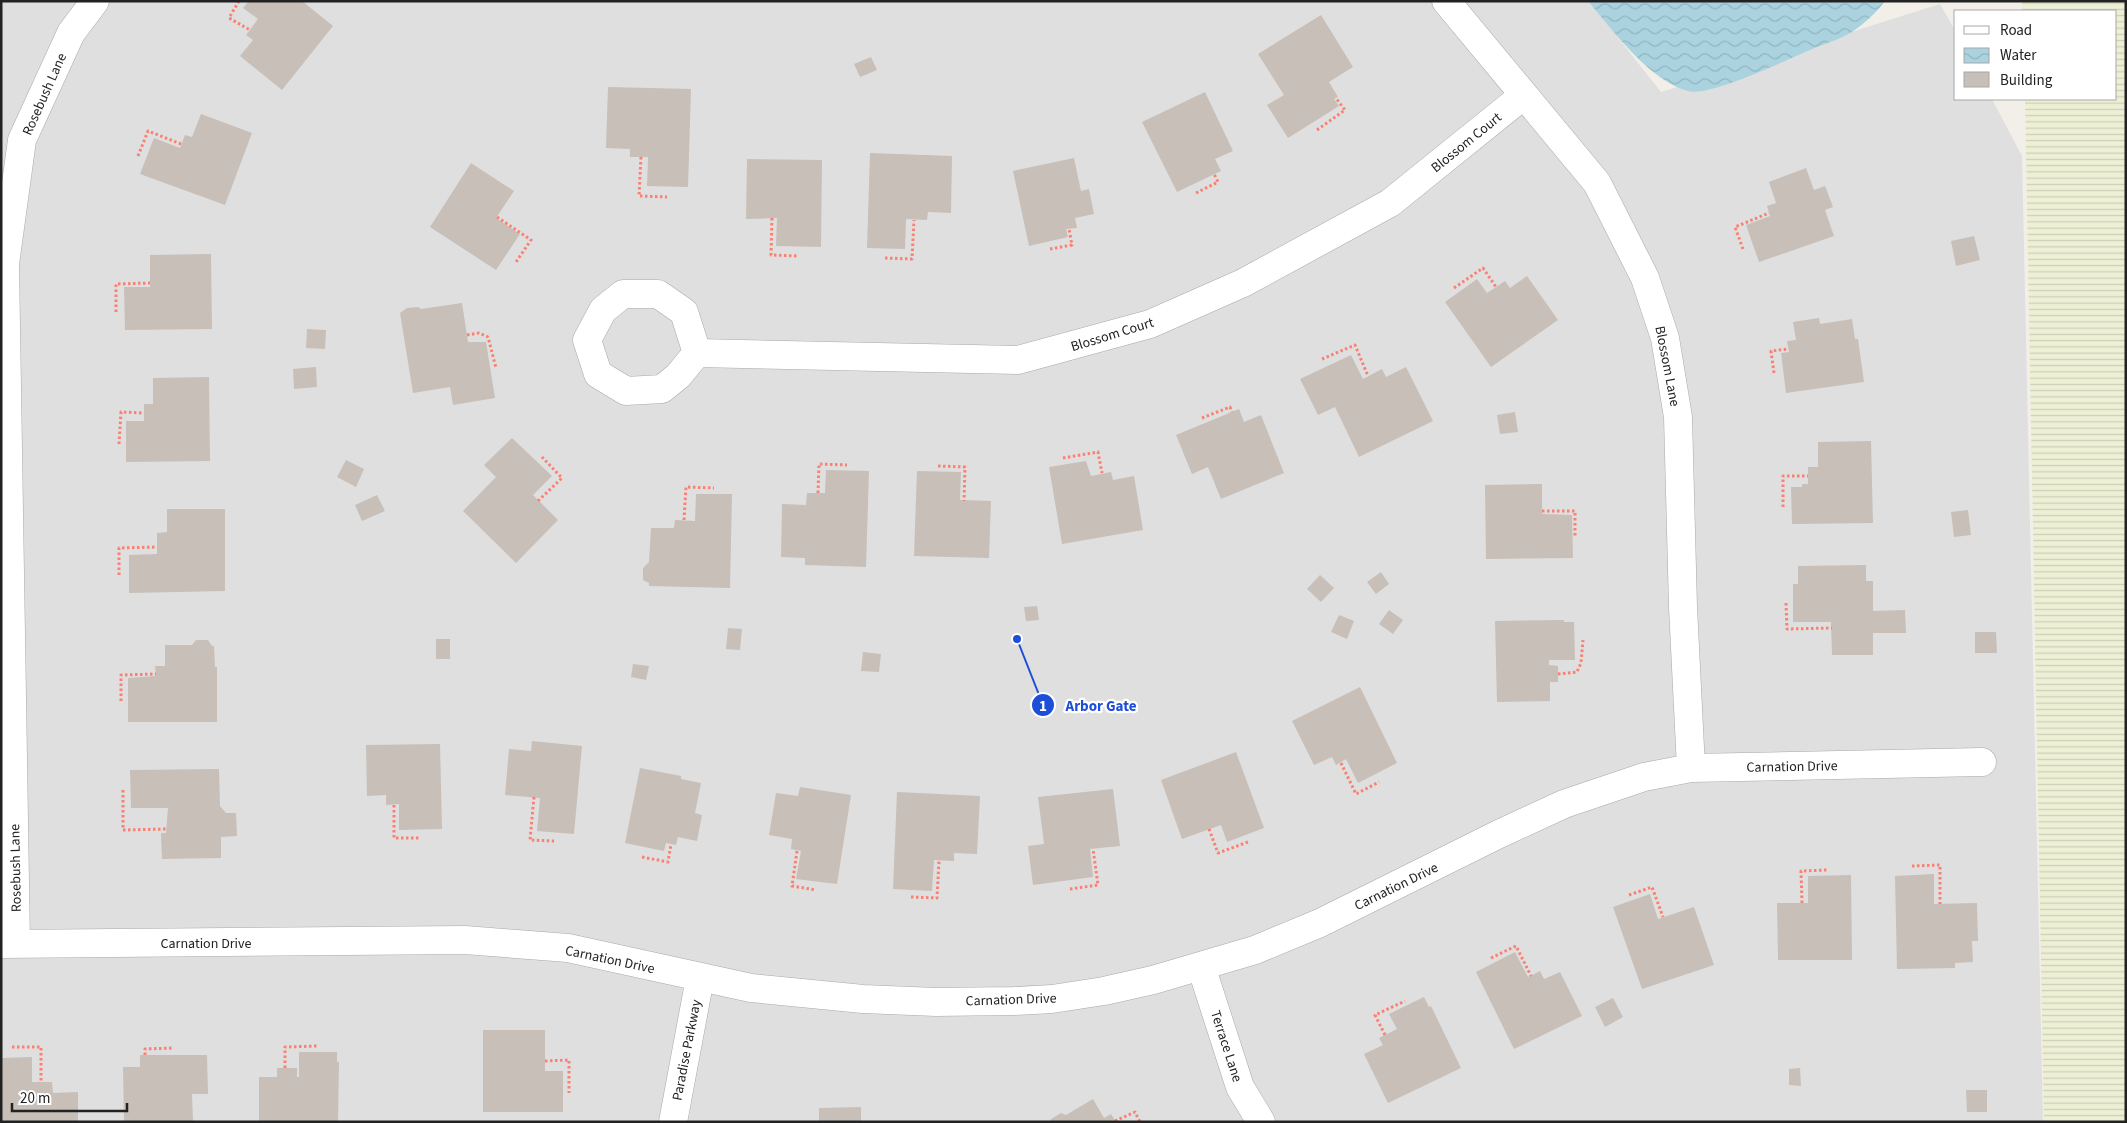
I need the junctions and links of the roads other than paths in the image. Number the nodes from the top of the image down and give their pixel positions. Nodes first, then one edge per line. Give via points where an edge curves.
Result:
1 (95, 1) edge
2 (1446, 1) edge
3 (1524, 95) junction
4 (697, 354) dead end
5 (1982, 762) dead end
6 (1691, 768) junction
7 (9, 944) edge
8 (1201, 966) junction
9 (700, 978) junction
10 (673, 1122) edge
11 (1261, 1122) edge

1 - 7 street, Rosebush Lane via 71,33 22,140 5,264
2 - 3 street, Blossom Lane
3 - 4 street, Blossom Court via 1390,203 1243,283 1150,324 1018,360
3 - 6 street, Blossom Lane via 1597,183 1645,278 1665,338 1678,417
5 - 6 street, Carnation Drive
6 - 8 street, Carnation Drive via 1644,777 1564,804 1320,924 1255,950
7 - 9 street, Carnation Drive via 465,940 568,948
8 - 9 street, Carnation Drive via 1104,991 1014,1001 863,999 751,988
8 - 11 street, Terrace Lane via 1240,1087
9 - 10 street, Paradise Parkway

